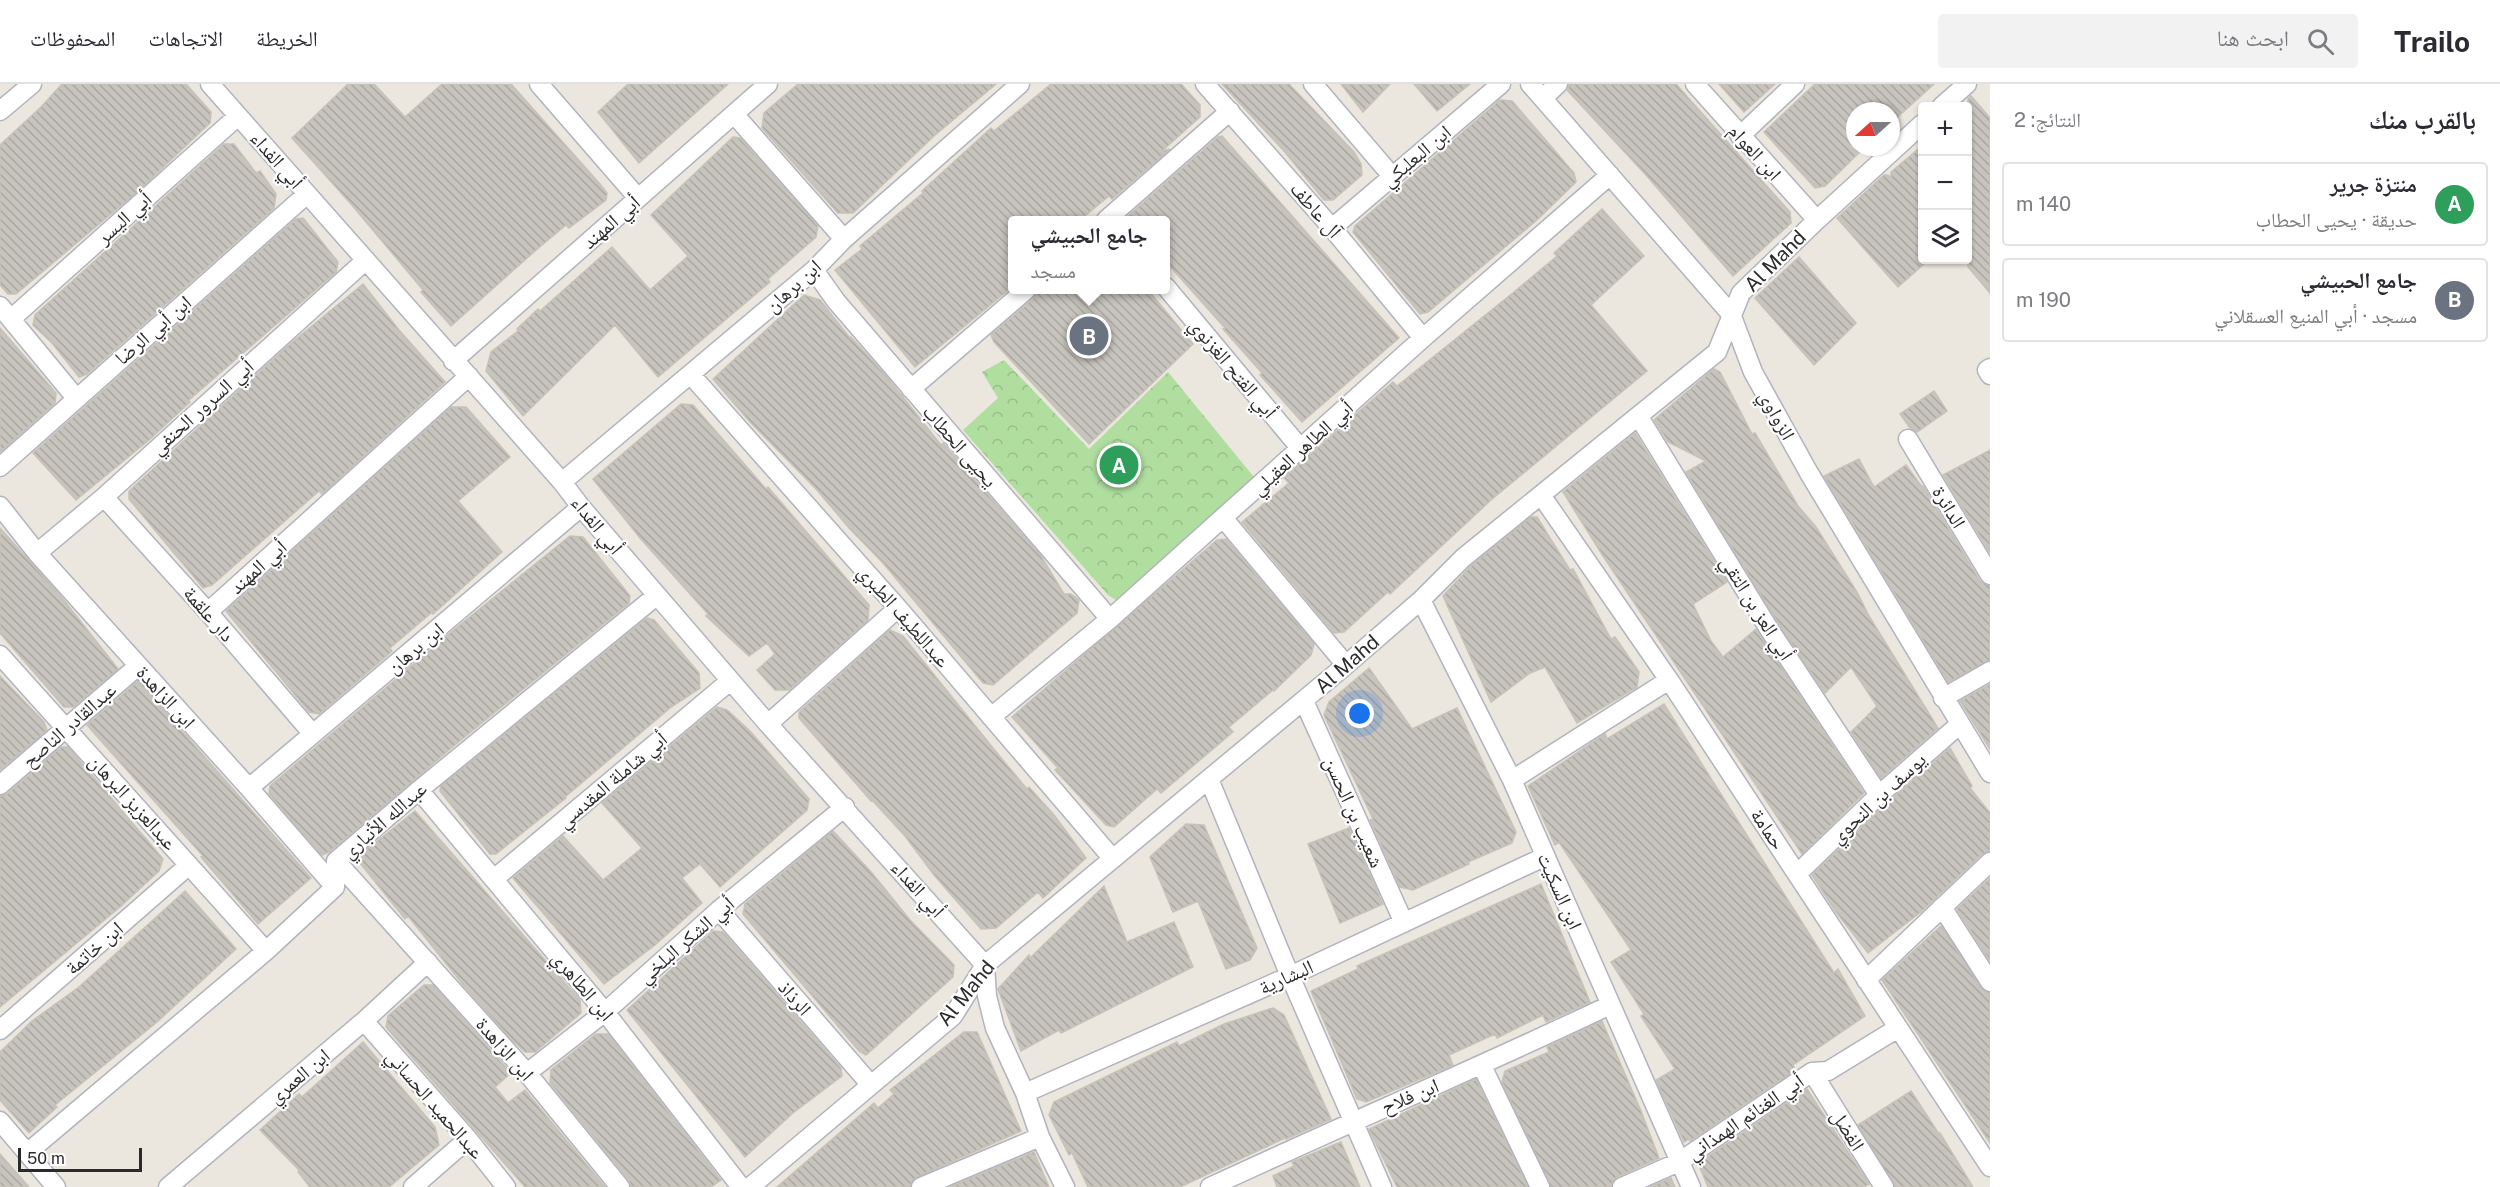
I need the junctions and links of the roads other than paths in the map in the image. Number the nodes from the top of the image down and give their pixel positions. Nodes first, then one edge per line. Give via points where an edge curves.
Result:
1 (32, 84) edge
2 (210, 84) edge
3 (539, 84) edge
4 (768, 84) edge
5 (1020, 84) edge
6 (1205, 84) edge
7 (1313, 84) edge
8 (1501, 84) edge
9 (1530, 84) edge
10 (1558, 84) edge
11 (1695, 84) edge
12 (1795, 84) edge
13 (1967, 84) edge
14 (1543, 98) junction
15 (1947, 102) edge
16 (0, 111) edge
17 (1230, 111) junction
18 (734, 114) junction
19 (238, 116) junction
20 (1918, 129) edge
21 (1740, 136) junction
22 (1610, 175) junction
23 (1392, 176) junction
24 (307, 194) junction
25 (638, 198) junction
26 (1112, 216) edge
27 (1817, 220) junction
28 (1332, 228) junction
29 (844, 239) junction
30 (366, 260) junction
31 (814, 270) junction
32 (1170, 292) edge
33 (1021, 294) edge
34 (6, 313) edge
35 (1731, 314) junction
36 (1423, 338) junction
37 (453, 361) junction
38 (692, 375) junction
39 (469, 376) junction
40 (911, 389) junction
41 (76, 398) junction
42 (1639, 417) junction
43 (1908, 439) dead end
44 (1301, 449) junction
45 (0, 467) edge
46 (562, 482) junction
47 (1541, 495) junction
48 (104, 497) junction
49 (0, 506) edge
50 (580, 507) junction
51 (1224, 519) junction
52 (37, 553) junction
53 (1990, 575) edge
54 (656, 596) junction
55 (1421, 600) junction
56 (898, 608) junction
57 (208, 612) junction
58 (1110, 619) junction
59 (0, 655) edge
60 (1346, 665) junction
61 (138, 666) junction
62 (1990, 671) edge
63 (1669, 680) junction
64 (730, 681) junction
65 (1943, 698) junction
66 (1304, 701) junction
67 (991, 717) junction
68 (768, 724) junction
69 (1960, 724) junction
70 (66, 727) junction
71 (312, 734) junction
72 (1990, 773) edge
73 (1209, 779) junction
74 (1512, 780) junction
75 (0, 785) edge
76 (249, 788) junction
77 (419, 790) junction
78 (1879, 795) junction
79 (845, 807) junction
80 (1545, 857) junction
81 (1113, 859) junction
82 (336, 861) junction
83 (1990, 862) edge
84 (189, 865) junction
85 (1798, 873) junction
86 (494, 879) junction
87 (335, 887) junction
88 (1942, 907) junction
89 (719, 910) junction
90 (1404, 924) junction
91 (266, 951) junction
92 (428, 962) junction
93 (986, 965) junction
94 (1290, 976) junction
95 (1866, 980) junction
96 (1990, 982) edge
97 (1610, 1005) junction
98 (606, 1012) junction
99 (364, 1021) junction
100 (1898, 1028) junction
101 (0, 1030) edge
102 (1482, 1066) junction
103 (1812, 1072) junction
104 (527, 1073) junction
105 (872, 1085) junction
106 (1025, 1093) junction
107 (0, 1121) edge
108 (1352, 1121) junction
109 (1041, 1137) junction
110 (468, 1139) junction
111 (27, 1154) junction
112 (1679, 1162) junction
113 (1990, 1167) edge
114 (56, 1187) edge
115 (168, 1187) edge
116 (412, 1187) edge
117 (506, 1187) edge
118 (620, 1187) edge
119 (741, 1187) edge
120 (750, 1187) edge
121 (921, 1187) edge
122 (1065, 1187) edge
123 (1210, 1187) edge
124 (1382, 1187) edge
125 (1540, 1187) edge
126 (1622, 1187) edge
127 (1690, 1187) edge
128 (1884, 1187) edge

1 - 16 street
2 - 19 street, أبي الفداء
3 - 25 street
4 - 18 street, أبي المهند
5 - 29 street, ابن برهان
6 - 17 street, آل عاطف
7 - 23 street
8 - 23 street, ابن البعلبكي
9 - 14 street, الزواوي
10 - 14 street
11 - 21 street, ابن العوام
12 - 21 street
13 - 15 street
14 - 22 street, الزواوي
17 - 26 street
17 - 28 street, آل عاطف
18 - 25 street, أبي المهند
18 - 29 street
19 - 24 street, أبي الفداء
19 - 34 street, أبي اليسر
20 - 27 street, Al Mahd
21 - 27 street, ابن العوام
22 - 35 street, الزواوي
22 - 36 street, أبي الطاهر العقيلي
23 - 28 street, ابن البعلبكي
24 - 30 street, أبي الفداء
24 - 41 street, ابن أبي الرضا
25 - 37 street, أبي المهند
27 - 35 street, Al Mahd via 1741,293
28 - 36 street, آل عاطف
29 - 31 street, ابن برهان
30 - 37 street, أبي الفداء
30 - 48 street, أبي السرور الحنفي
31 - 38 street, ابن برهان
31 - 40 street, يحيى الحطاب
32 - 44 street, أبي الفتح الغزنوي
33 - 40 street
34 - 41 street
35 - 42 street, Al Mahd via 1717,352
35 - 65 street, الزواوي via 1753,372 1770,403
36 - 44 street, أبي الطاهر العقيلي
37 - 39 street, أبي الفداء
38 - 46 street, ابن برهان
38 - 56 street, عبداللطيف الطبري
39 - 46 street, أبي الفداء
39 - 57 street, أبي المهند
40 - 58 street, يحيى الحطاب
41 - 45 street, ابن أبي الرضا
42 - 47 street, Al Mahd
42 - 78 street, أبي العز بن التقي via 1769,629
43 - 53 street, الدائرة
44 - 51 street, أبي الطاهر العقيلي
46 - 50 street, أبي الفداء
47 - 55 street, Al Mahd via 1463,558
47 - 63 street, حمامة
48 - 52 street, أبي السرور الحنفي
48 - 57 street, دار علقمة
49 - 52 street, ابن الزاهدة
50 - 54 street, أبي الفداء
50 - 71 street, ابن برهان
51 - 58 street, أبي الطاهر العقيلي
51 - 60 street
52 - 61 street, ابن الزاهدة
54 - 64 street, أبي الفداء
54 - 77 street, عبدالله الأنباري
55 - 60 street, Al Mahd
55 - 74 street, ابن السكيت
56 - 67 street, عبداللطيف الطبري
56 - 68 street
57 - 71 street, دار علقمة
58 - 67 street, أبي الطاهر العقيلي
59 - 70 street, عبدالعزيز البرهان
60 - 66 street, Al Mahd
61 - 70 street, عبدالقادر الناصح
61 - 76 street, ابن الزاهدة
62 - 65 street
63 - 74 street
63 - 85 street, حمامة
64 - 68 street, أبي الفداء
64 - 86 street, أبي شاملة المقدسي
65 - 69 street, الزواوي
66 - 73 street, Al Mahd
66 - 90 street, شعيب بن الحسن
67 - 81 street, عبداللطيف الطبري
68 - 79 street, أبي الفداء
69 - 72 street, الزواوي
69 - 78 street, يوسف بن النحوي
70 - 75 street, عبدالقادر الناصح
70 - 84 street, عبدالعزيز البرهان
71 - 76 street, ابن برهان
73 - 81 street, Al Mahd
73 - 94 street
74 - 80 street, ابن السكيت
76 - 87 street, ابن الزاهدة
77 - 82 street, عبدالله الأنباري
77 - 86 street, ابن الطاهري
78 - 85 street, يوسف بن النحوي
79 - 89 street, أبي الشكر البلخي
79 - 93 street, أبي الفداء
80 - 90 street, البشارية
80 - 97 street, ابن السكيت
81 - 93 street, Al Mahd
82 - 87 street, عبدالله الأنباري
82 - 92 street, ابن الزاهدة
83 - 88 street
84 - 91 street, عبدالعزيز البرهان
84 - 101 street, ابن خاتمة
85 - 95 street, حمامة
86 - 98 street, ابن الطاهري
87 - 91 street
88 - 95 street
88 - 96 street
89 - 98 street, أبي الشكر البلخي
89 - 105 street, الرذاذ
90 - 94 street, البشارية
91 - 111 street
92 - 99 street, ابن العمري
92 - 104 street, ابن الزاهدة
93 - 105 street, Al Mahd via 952,1016
93 - 106 street via 987,996 995,1028
94 - 106 street, البشارية
94 - 108 street
95 - 100 street, حمامة
97 - 102 street, ابن فلاح
97 - 112 street, ابن السكيت
98 - 104 street, أبي الشكر البلخي
98 - 119 street, ابن الطاهري
99 - 110 street, عبدالحميد الحساني
99 - 115 street, ابن العمري
100 - 103 street, أبي الغنائم الهمذاني via 1828,1071
100 - 113 street, حمامة
102 - 108 street, ابن فلاح
102 - 125 street
103 - 112 street, أبي الغنائم الهمذاني
103 - 128 street, الفضل
104 - 118 street, ابن الزاهدة
105 - 120 street, Al Mahd
106 - 109 street
107 - 111 street
108 - 123 street, ابن فلاح
108 - 124 street
109 - 121 street
109 - 122 street
110 - 116 street
110 - 117 street, عبدالحميد الحساني
111 - 114 street
112 - 126 street, أبي الغنائم الهمذاني
112 - 127 street, ابن السكيت

